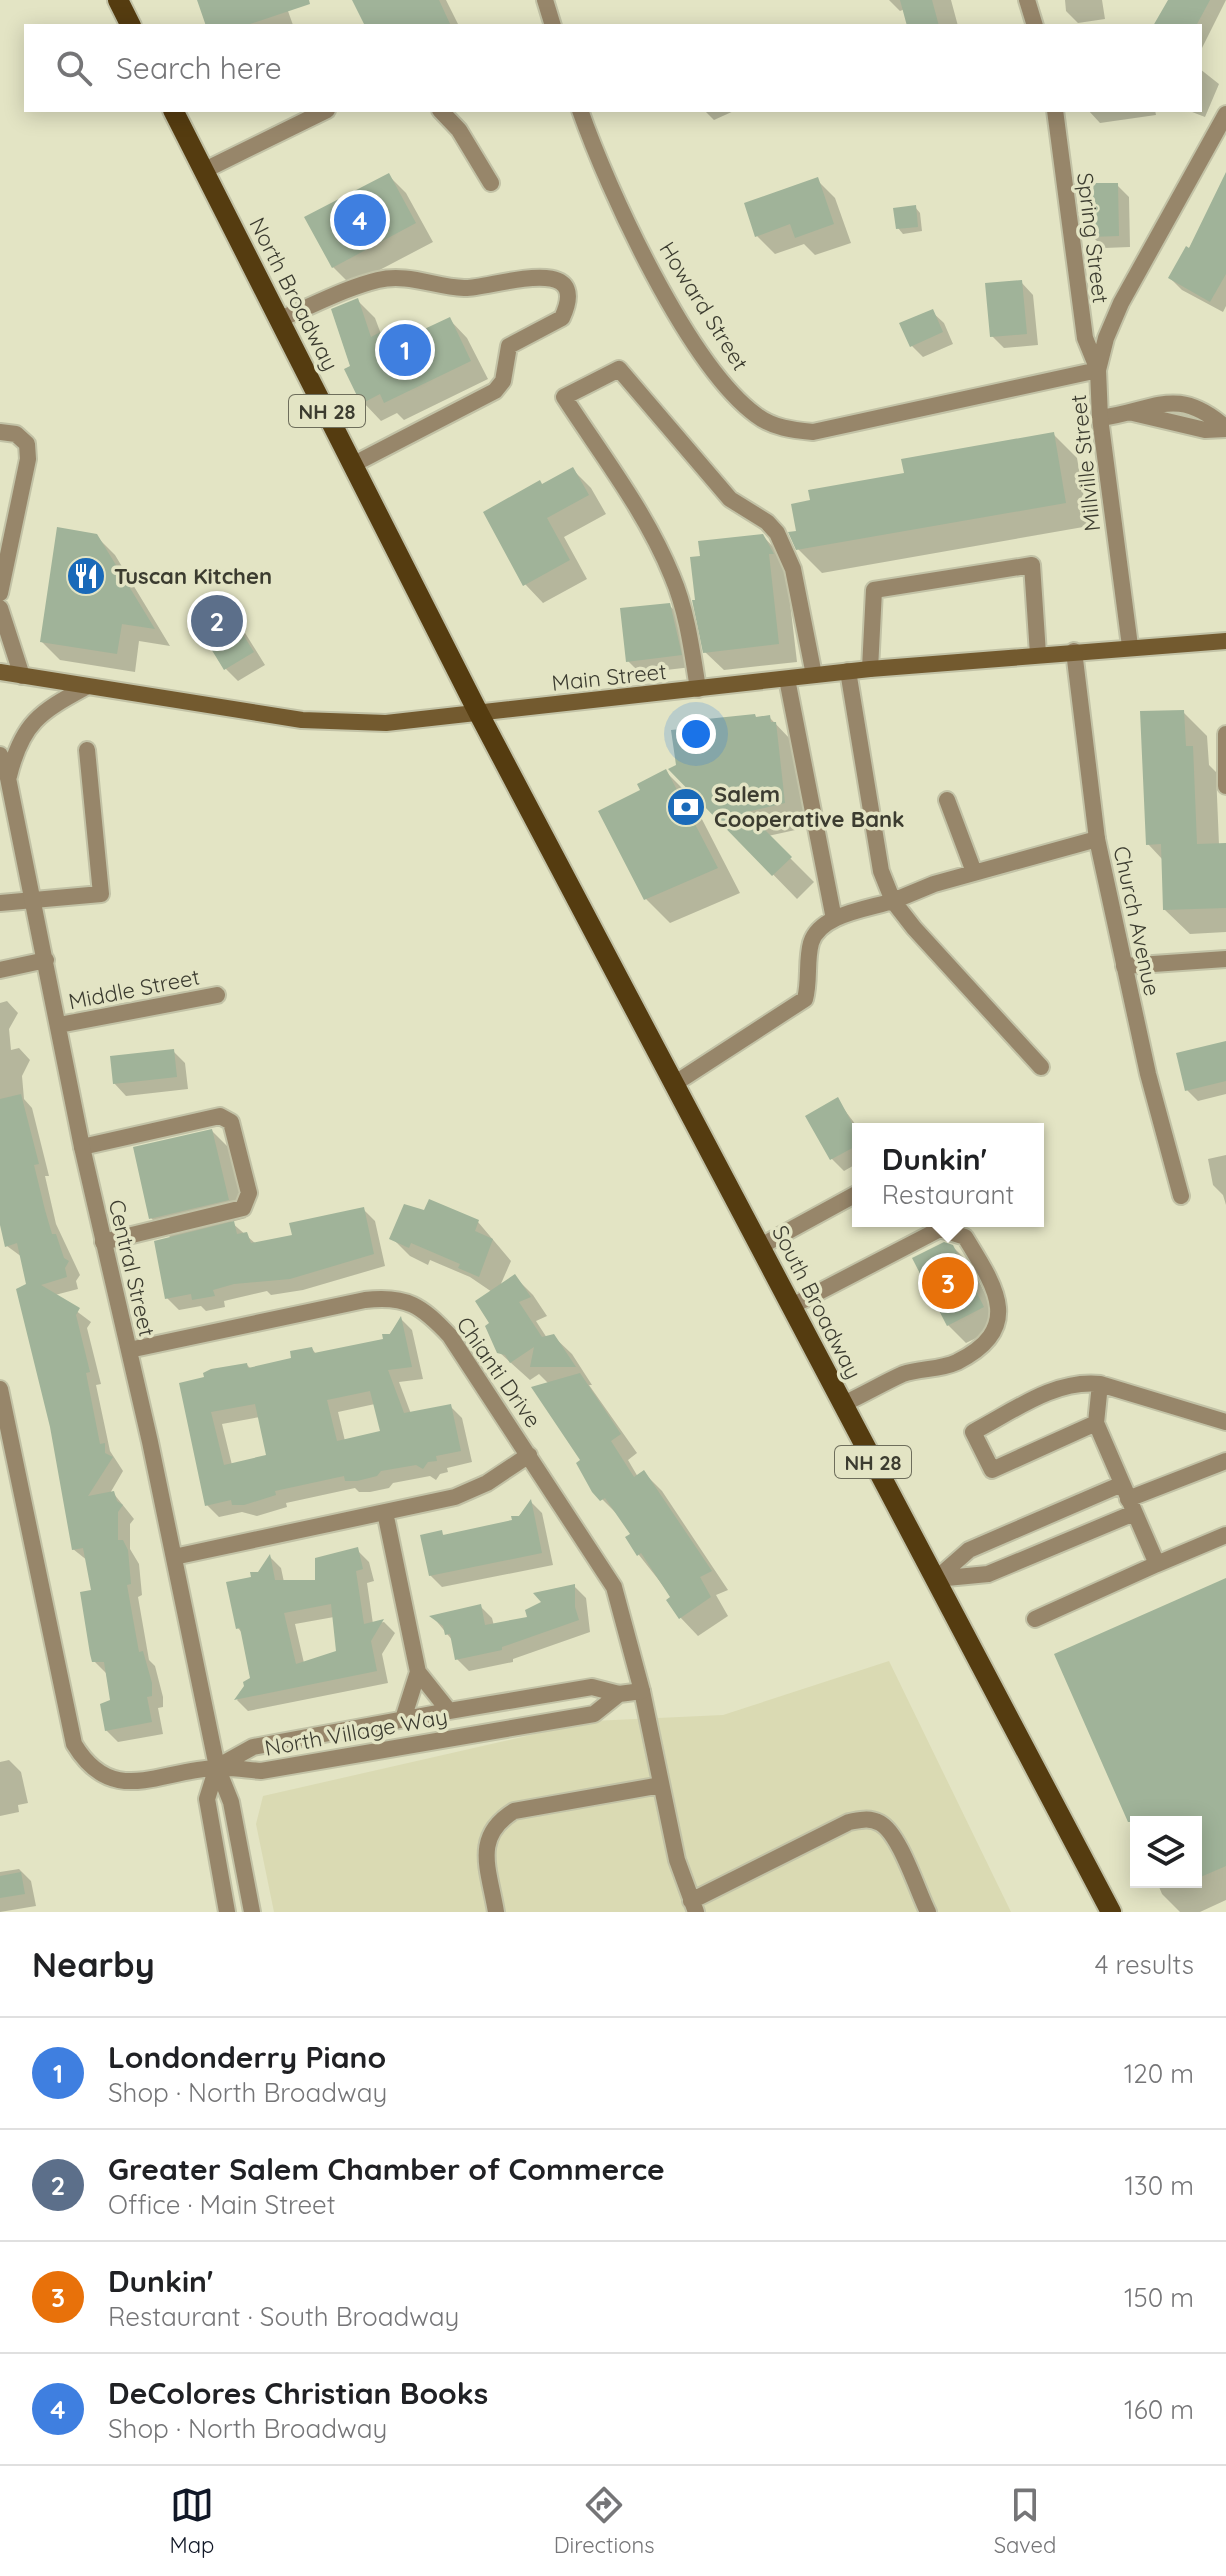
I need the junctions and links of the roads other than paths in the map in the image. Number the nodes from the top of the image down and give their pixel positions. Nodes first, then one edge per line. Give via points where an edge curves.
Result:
1 (118, 0) edge
2 (545, 0) edge
3 (1027, 0) edge
4 (130, 24) edge
5 (552, 24) edge
6 (1034, 24) edge
7 (174, 112) edge
8 (323, 112) edge
9 (442, 112) edge
10 (581, 112) edge
11 (1055, 112) edge
12 (1226, 114) edge
13 (205, 170) junction
14 (491, 183) dead end
15 (280, 319) junction
16 (1098, 370) junction
17 (1100, 418) junction
18 (1226, 428) edge
19 (8, 433) edge
20 (354, 464) junction
21 (0, 593) edge
22 (0, 608) edge
23 (1226, 641) edge
24 (1130, 646) junction
25 (1074, 651) junction
26 (1038, 654) junction
27 (870, 669) junction
28 (848, 671) junction
29 (0, 672) edge
30 (814, 675) junction
31 (22, 676) junction
32 (787, 679) junction
33 (86, 687) junction
34 (698, 689) junction
35 (479, 714) junction
36 (1226, 734) edge
37 (87, 750) dead end
38 (0, 755) edge
39 (8, 778) junction
40 (1226, 786) edge
41 (947, 800) dead end
42 (1097, 839) junction
43 (974, 872) junction
44 (34, 900) junction
45 (893, 901) junction
46 (0, 903) edge
47 (834, 919) junction
48 (1226, 959) edge
49 (46, 960) junction
50 (1124, 966) junction
51 (0, 970) edge
52 (217, 995) dead end
53 (59, 1025) junction
54 (1041, 1067) dead end
55 (674, 1084) junction
56 (82, 1147) junction
57 (852, 1196) edge
58 (1181, 1196) dead end
59 (103, 1242) junction
60 (761, 1246) junction
61 (792, 1306) junction
62 (129, 1350) junction
63 (1100, 1384) junction
64 (0, 1389) edge
65 (843, 1404) junction
66 (1226, 1422) edge
67 (1096, 1423) junction
68 (529, 1455) junction
69 (1226, 1461) edge
70 (1128, 1498) junction
71 (385, 1512) junction
72 (1226, 1535) edge
73 (174, 1557) junction
74 (1157, 1564) junction
75 (936, 1579) junction
76 (1035, 1619) dead end
77 (418, 1672) junction
78 (642, 1691) junction
79 (619, 1694) junction
80 (449, 1711) junction
81 (403, 1719) junction
82 (217, 1767) junction
83 (661, 1785) junction
84 (693, 1906) edge
85 (923, 1910) edge
86 (227, 1912) edge
87 (252, 1912) edge
88 (496, 1912) edge
89 (1111, 1912) edge

1 - 4 main road
2 - 5 street
3 - 6 street
7 - 13 main road, North Broadway / NH 28
8 - 13 street
9 - 14 street
10 - 16 street, Howard Street via 628,223 679,315 737,398 770,424 813,432 839,429
11 - 16 street, Spring Street via 1085,338
12 - 16 street, Millville Street via 1121,303
13 - 15 main road, North Broadway / NH 28
15 - 20 main road, North Broadway / NH 28
15 - 20 street via 393,278 482,288 539,275 564,288 562,318 509,346 503,381 495,391
16 - 17 street, Millville Street
17 - 18 street via 1133,413 1205,430
17 - 24 street, Millville Street
19 - 21 street via 27,444 28,459
20 - 35 main road, North Broadway / NH 28
22 - 31 street
23 - 24 main road, Main Street
24 - 25 main road, Main Street
25 - 26 main road, Main Street
25 - 42 street, Church Avenue
26 - 27 main road, Main Street
26 - 27 street via 1032,565 874,590
27 - 28 main road, Main Street
28 - 30 main road, Main Street
28 - 45 street via 881,871
29 - 31 main road, Main Street
30 - 32 main road, Main Street
30 - 34 street via 793,569 777,533 730,499 619,369 564,397 654,538 672,576
31 - 33 main road, Main Street
32 - 34 main road, Main Street
32 - 47 street
33 - 35 main road, Main Street via 302,720 386,723
33 - 39 street via 32,719 15,750
34 - 35 main road, Main Street
35 - 55 main road, South Broadway / NH 28
36 - 40 street
37 - 44 street via 101,894
38 - 39 street, Central Street
39 - 44 street, Central Street
41 - 43 street
42 - 43 street
42 - 50 street, Church Avenue
43 - 45 street
44 - 46 street
44 - 49 street, Central Street
45 - 47 street
45 - 54 street
47 - 55 street via 811,942 805,999
48 - 50 street
49 - 51 street
49 - 53 street, Central Street
50 - 58 street, Church Avenue
52 - 53 street, Middle Street
53 - 56 street, Central Street
55 - 60 main road, South Broadway / NH 28
56 - 59 street, Central Street
56 - 59 street via 220,1116 231,1122 249,1193 243,1208
57 - 60 street
59 - 62 street, Central Street
60 - 61 main road, South Broadway / NH 28
61 - 65 main road, South Broadway / NH 28
61 - 65 street via 940,1229 965,1237 986,1272 1000,1310 995,1333 957,1361 904,1374
62 - 68 street, Chianti Drive via 392,1297 416,1305 450,1336
62 - 73 street, Central Street
63 - 66 street
63 - 67 street
63 - 67 street via 1056,1388 973,1432 992,1470
64 - 82 street via 74,1744 87,1766 111,1778 142,1781
65 - 75 main road, South Broadway / NH 28
67 - 70 street
68 - 71 street via 455,1497
68 - 78 street, Chianti Drive via 614,1587
69 - 70 street
70 - 74 street
70 - 75 street via 969,1550
70 - 75 street via 988,1574
71 - 73 street
71 - 77 street
72 - 74 street
73 - 82 street, Central Street
74 - 76 street
75 - 89 main road, South Broadway / NH 28
77 - 80 street
77 - 81 street
78 - 79 street, North Village Way
78 - 83 street, Chianti Drive
79 - 80 street, North Village Way via 592,1687
79 - 82 street, North Village Way via 594,1714 261,1771
80 - 81 street, North Village Way
81 - 82 street, North Village Way via 253,1747
82 - 86 street, Central Street via 207,1799
82 - 87 street, Central Street via 231,1802
83 - 84 street, Chianti Drive via 679,1870
83 - 88 street via 514,1811 498,1821 488,1833 486,1847
84 - 85 street via 849,1822 866,1818 882,1824 895,1840

